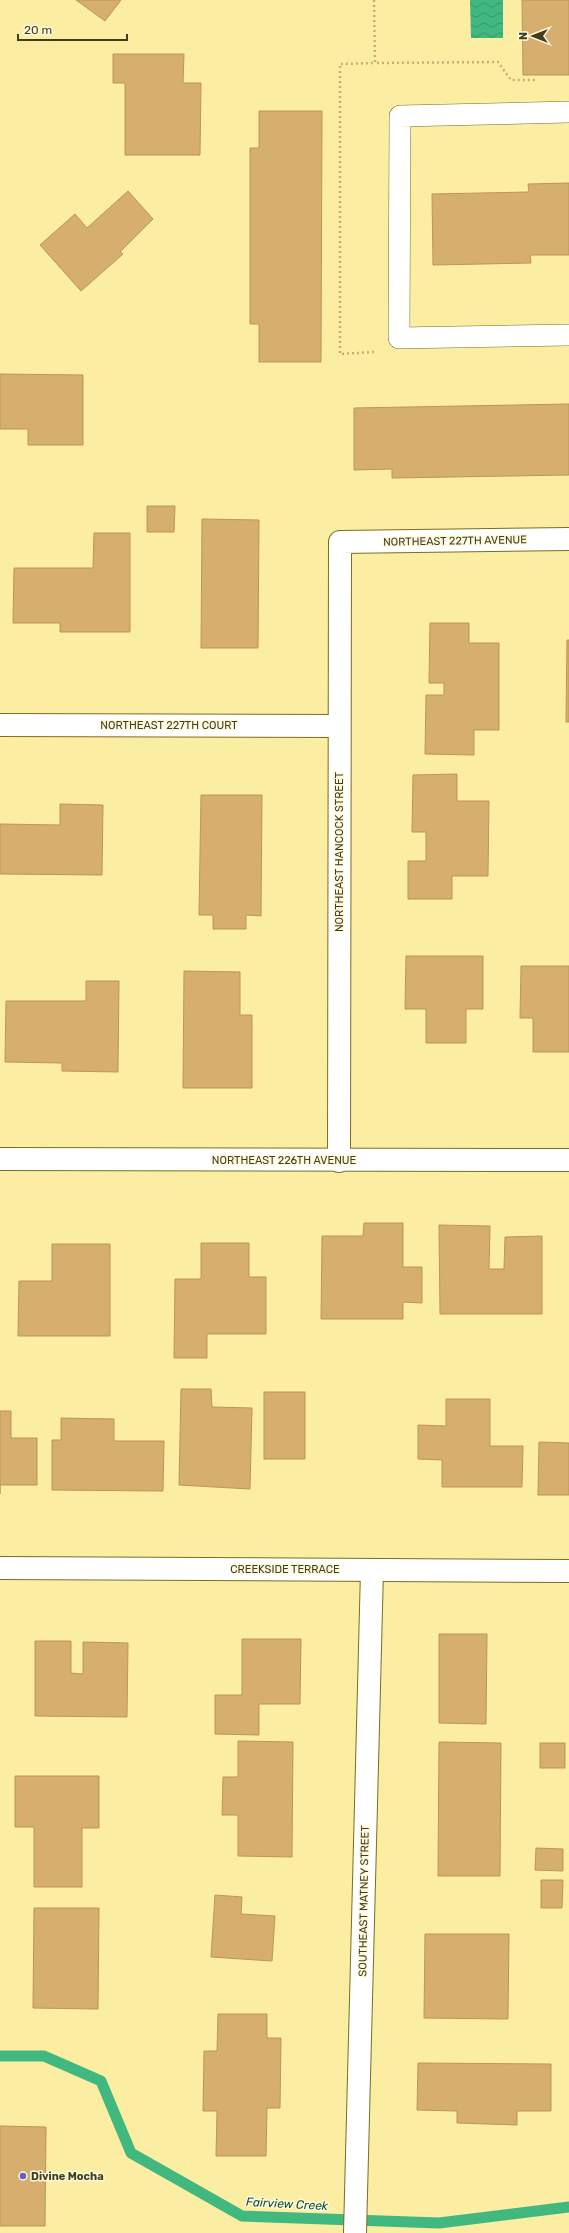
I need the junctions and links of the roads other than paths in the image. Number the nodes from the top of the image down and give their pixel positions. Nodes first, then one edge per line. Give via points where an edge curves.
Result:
1 (569, 112) edge
2 (569, 335) edge
3 (569, 539) edge
4 (340, 542) joint
5 (0, 724) edge
6 (338, 726) junction
7 (0, 1159) edge
8 (569, 1160) edge
9 (339, 1161) junction
10 (0, 1568) edge
11 (372, 1570) junction
12 (569, 1571) edge
13 (355, 2233) edge

1 - 2 lane via 400,116 399,338
3 - 4 street, NORTHEAST 227TH AVENUE
4 - 6 street, NORTHEAST HANCOCK STREET
5 - 6 street, NORTHEAST 227TH COURT
6 - 9 street, NORTHEAST HANCOCK STREET
7 - 9 street, NORTHEAST 226TH AVENUE
8 - 9 street, NORTHEAST 226TH AVENUE
10 - 11 street, CREEKSIDE TERRACE
11 - 12 street, CREEKSIDE TERRACE
11 - 13 street, SOUTHEAST MATNEY STREET

